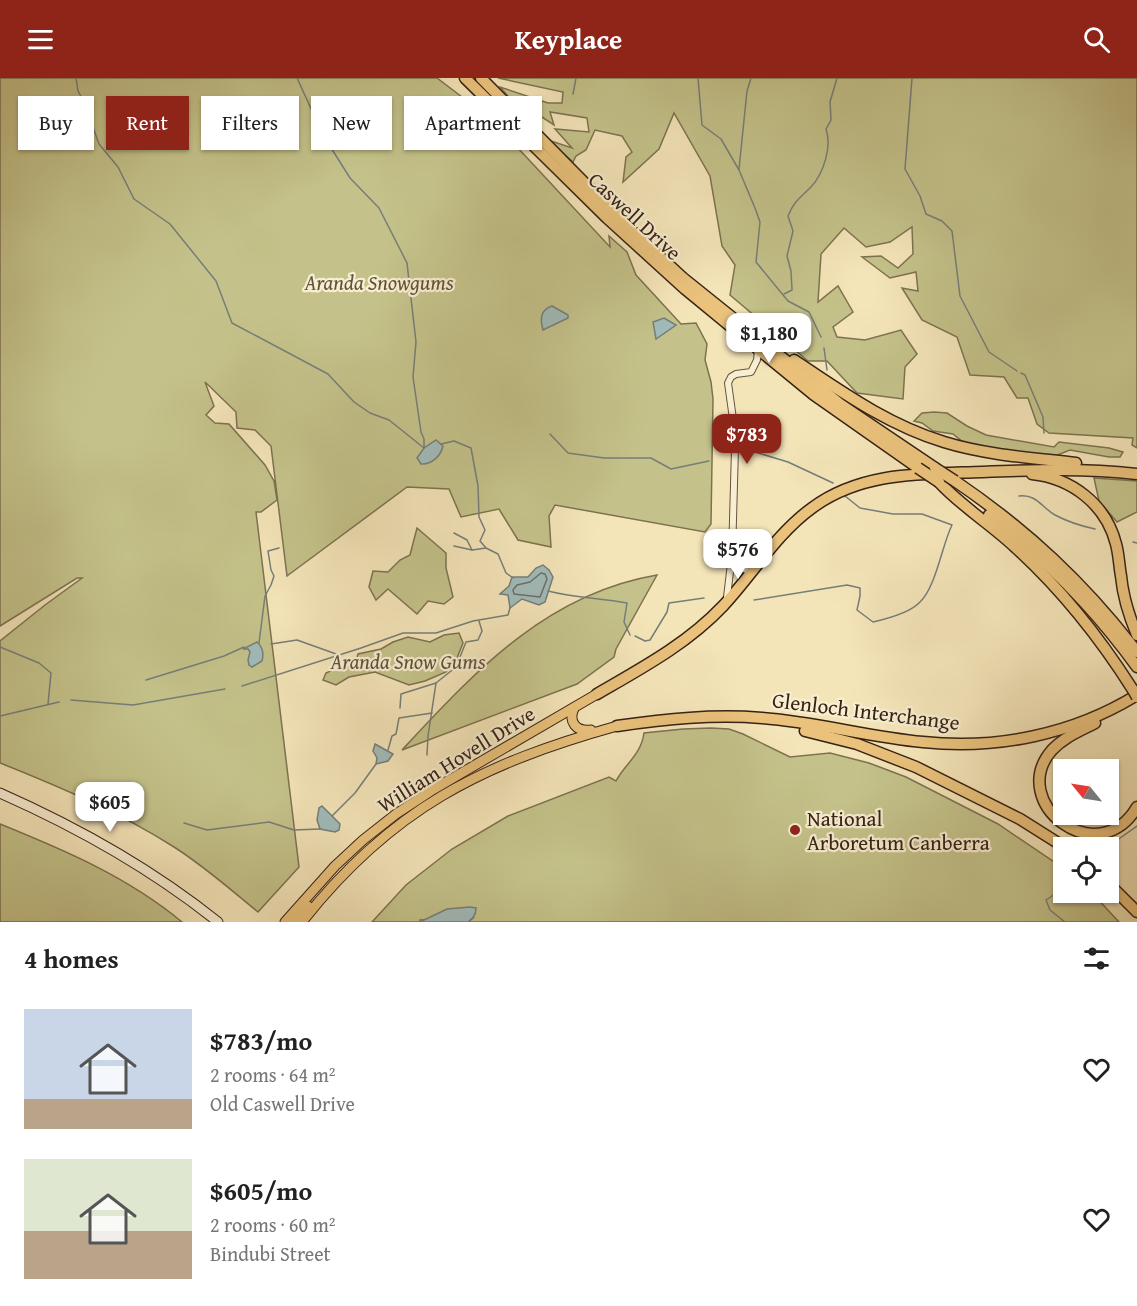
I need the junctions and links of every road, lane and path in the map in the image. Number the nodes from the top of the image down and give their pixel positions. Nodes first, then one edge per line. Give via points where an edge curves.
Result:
1 (465, 78) edge
2 (481, 78) edge
3 (714, 302) junction
4 (758, 350) junction
5 (986, 472) junction
6 (1137, 473) edge
7 (939, 482) junction
8 (732, 555) junction
9 (758, 566) junction
10 (723, 606) junction
11 (1137, 635) edge
12 (1137, 652) edge
13 (1137, 667) edge
14 (597, 694) joint
15 (1136, 695) edge
16 (574, 708) junction
17 (682, 717) junction
18 (617, 726) junction
19 (887, 737) junction
20 (916, 766) junction
21 (0, 793) edge
22 (1137, 807) edge
23 (1053, 840) edge
24 (345, 872) junction
25 (1119, 893) edge
26 (200, 907) junction
27 (1137, 912) edge
28 (218, 922) edge
29 (226, 922) edge
30 (285, 922) edge
31 (294, 922) edge
32 (302, 922) edge

1 - 4 highway, Caswell Drive via 631,241
2 - 3 highway, Caswell Drive via 649,247
3 - 6 highway via 855,400 885,419 923,435 986,452
3 - 12 highway, bridge via 840,404 1021,530 1062,566
4 - 7 highway, bridge via 833,409
4 - 8 street via 751,372 736,374 728,383 735,441
5 - 6 highway via 1066,469
5 - 9 highway via 888,477 846,488 800,517
5 - 11 highway via 1055,479 1080,491 1095,505 1115,541 1126,603
7 - 13 highway via 993,518 1056,572 1092,609
7 - 15 highway via 1016,547 1055,586 1096,635
8 - 9 street via 741,568 751,570
8 - 10 street via 730,587
9 - 10 highway
10 - 14 highway via 686,639
14 - 16 main road
15 - 19 highway, Glenloch Interchange via 1085,721 1006,741 952,744
15 - 22 highway via 1062,741 1046,759 1041,783 1044,801 1053,815 1065,826 1081,832 1113,830
16 - 18 main road via 572,720 579,730
16 - 30 main road, William Hovell Drive via 396,814 335,866
17 - 18 highway, Glenloch Interchange
17 - 19 highway, Glenloch Interchange via 763,718
17 - 20 highway via 798,729 850,742
18 - 24 main road, William Hovell Drive via 547,747 447,792 402,822
19 - 20 highway
20 - 23 highway
21 - 26 main road via 99,842
24 - 31 main road via 328,883
24 - 32 main road, William Hovell Drive
25 - 27 highway
26 - 28 main road
26 - 29 main road

